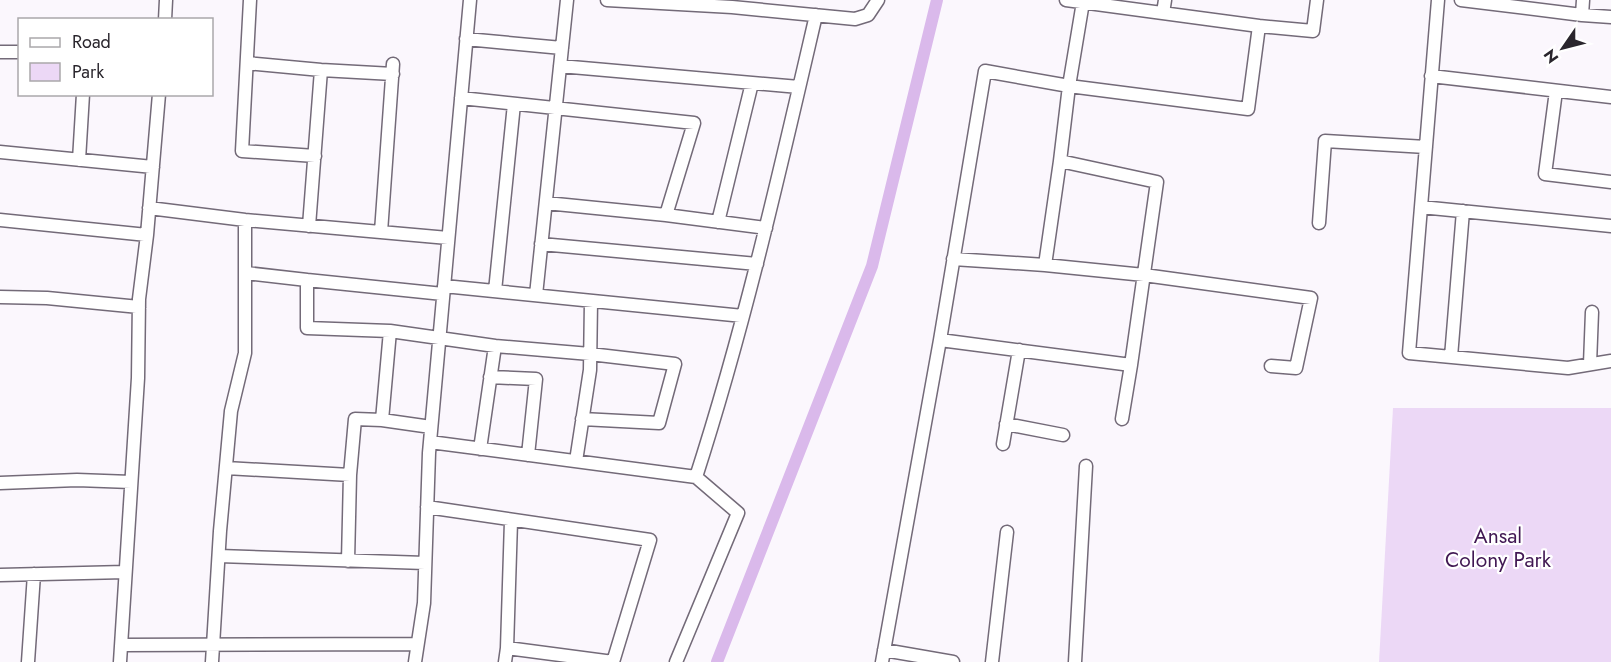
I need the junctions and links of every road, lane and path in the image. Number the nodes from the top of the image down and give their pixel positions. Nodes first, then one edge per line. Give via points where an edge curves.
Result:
1 (166, 0) edge
2 (250, 0) edge
3 (470, 0) edge
4 (567, 0) edge
5 (607, 0) edge
6 (878, 0) edge
7 (1065, 0) edge
8 (1165, 0) edge
9 (1317, 0) edge
10 (1438, 0) edge
11 (1461, 0) edge
12 (1583, 0) edge
13 (624, 1) edge
14 (1083, 1) edge
15 (1511, 3) edge
16 (1163, 13) junction
17 (816, 15) junction
18 (1582, 15) junction
19 (1611, 17) edge
20 (165, 18) edge
21 (1259, 26) junction
22 (466, 39) junction
23 (562, 48) junction
24 (0, 52) edge
25 (18, 52) edge
26 (247, 63) junction
27 (560, 66) junction
28 (321, 70) junction
29 (1431, 76) junction
30 (752, 83) junction
31 (1069, 86) junction
32 (800, 87) junction
33 (1556, 91) junction
34 (83, 96) edge
35 (159, 96) edge
36 (1611, 97) edge
37 (461, 98) junction
38 (514, 104) junction
39 (556, 108) junction
40 (1426, 147) junction
41 (0, 152) edge
42 (315, 156) junction
43 (79, 160) junction
44 (1060, 161) junction
45 (153, 167) junction
46 (1611, 182) edge
47 (546, 203) junction
48 (1421, 207) junction
49 (149, 208) junction
50 (1463, 211) junction
51 (666, 215) junction
52 (0, 220) edge
53 (245, 220) junction
54 (718, 222) junction
55 (1319, 223) dead end
56 (309, 226) junction
57 (1611, 226) edge
58 (766, 228) junction
59 (381, 232) junction
60 (147, 235) junction
61 (448, 238) junction
62 (541, 244) junction
63 (953, 259) junction
64 (757, 264) junction
65 (1045, 265) junction
66 (246, 273) junction
67 (1144, 275) junction
68 (307, 280) junction
69 (444, 290) junction
70 (495, 291) junction
71 (536, 295) junction
72 (0, 297) edge
73 (591, 301) junction
74 (139, 307) junction
75 (1592, 312) dead end
76 (743, 316) junction
77 (390, 332) junction
78 (439, 338) junction
79 (940, 340) junction
80 (495, 346) junction
81 (1019, 350) junction
82 (590, 354) junction
83 (1451, 357) junction
84 (1611, 361) edge
85 (1131, 364) junction
86 (1590, 364) junction
87 (1271, 366) dead end
88 (490, 377) junction
89 (582, 419) junction
90 (1122, 419) dead end
91 (382, 420) junction
92 (1006, 424) junction
93 (431, 427) junction
94 (1063, 435) dead end
95 (430, 442) junction
96 (1003, 444) dead end
97 (480, 449) junction
98 (528, 455) junction
99 (576, 461) junction
100 (1086, 466) dead end
101 (226, 468) junction
102 (350, 475) junction
103 (696, 477) junction
104 (131, 482) junction
105 (0, 483) edge
106 (427, 507) junction
107 (512, 521) junction
108 (1007, 531) dead end
109 (219, 556) junction
110 (348, 561) junction
111 (425, 563) junction
112 (125, 572) junction
113 (34, 574) junction
114 (0, 575) edge
115 (417, 644) junction
116 (121, 645) junction
117 (213, 645) junction
118 (507, 648) junction
119 (883, 656) edge
120 (28, 662) edge
121 (120, 662) edge
122 (212, 662) edge
123 (415, 662) edge
124 (505, 662) edge
125 (613, 662) edge
126 (676, 662) edge
127 (952, 662) edge
128 (992, 662) edge
129 (1075, 662) edge

1 - 20 street
2 - 26 street
3 - 22 street
4 - 23 street
5 - 13 street
6 - 17 street via 868,15 855,19
7 - 14 street
8 - 16 street
9 - 21 street via 1313,31
10 - 29 street
11 - 15 street
12 - 18 street
13 - 17 street
14 - 16 street
14 - 31 street
15 - 18 street
16 - 21 street
17 - 32 street
18 - 19 street
21 - 31 street via 1248,109
22 - 23 street
22 - 37 street
23 - 27 street
24 - 25 street
26 - 28 street
26 - 42 street via 242,151
27 - 30 street
27 - 39 street
28 - 42 street
28 - 59 street via 393,69
29 - 33 street
29 - 40 street
30 - 32 street
30 - 54 street
31 - 44 street
31 - 63 street via 984,71
32 - 58 street
33 - 36 street
33 - 46 street via 1545,174
34 - 43 street
35 - 45 street
37 - 38 street
37 - 61 street
38 - 39 street
38 - 70 street
39 - 47 street
39 - 51 street via 694,123
40 - 48 street
40 - 55 street via 1325,141
41 - 43 street
42 - 56 street
43 - 45 street
44 - 65 street
44 - 67 street via 1157,182
45 - 49 street
47 - 51 street
47 - 62 street
48 - 50 street
48 - 83 street via 1409,353
49 - 53 street
49 - 60 street
50 - 57 street
50 - 83 street
51 - 54 street
52 - 60 street
53 - 56 street
53 - 66 street
54 - 58 street
56 - 59 street
58 - 64 street
59 - 61 street
60 - 74 street
61 - 69 street
62 - 64 street
62 - 71 street
63 - 65 street
63 - 79 street
64 - 76 street
65 - 67 street
66 - 68 street
66 - 101 street via 245,352 231,411
67 - 85 street
67 - 87 street via 1311,298 1296,368
68 - 69 street
68 - 77 street via 307,328
69 - 70 street
69 - 78 street
70 - 71 street
71 - 73 street
72 - 74 street
73 - 76 street
73 - 82 street
74 - 104 street
75 - 86 street
76 - 103 street
77 - 78 street
77 - 91 street
78 - 80 street
78 - 93 street
79 - 81 street
79 - 119 street
80 - 82 street
80 - 88 street
81 - 85 street
81 - 92 street
82 - 89 street
82 - 89 street via 675,364 659,423
83 - 86 street via 1568,368
84 - 86 street
85 - 90 street
88 - 97 street
88 - 98 street via 536,379
89 - 99 street
91 - 93 street
91 - 102 street via 355,419
92 - 94 street
92 - 96 street
93 - 95 street
95 - 97 street
95 - 106 street
97 - 98 street
98 - 99 street
99 - 103 street
100 - 129 street
101 - 102 street
101 - 109 street
102 - 110 street
103 - 126 street via 738,513
104 - 105 street
104 - 112 street
106 - 107 street
106 - 111 street
107 - 118 street
107 - 125 street via 651,540
108 - 128 street
109 - 110 street
109 - 117 street
110 - 111 street
111 - 115 street
112 - 113 street
112 - 116 street
113 - 114 street
113 - 120 street
115 - 117 street
115 - 123 street
116 - 117 street
116 - 121 street
117 - 122 street
118 - 124 street
118 - 125 street
119 - 127 street

